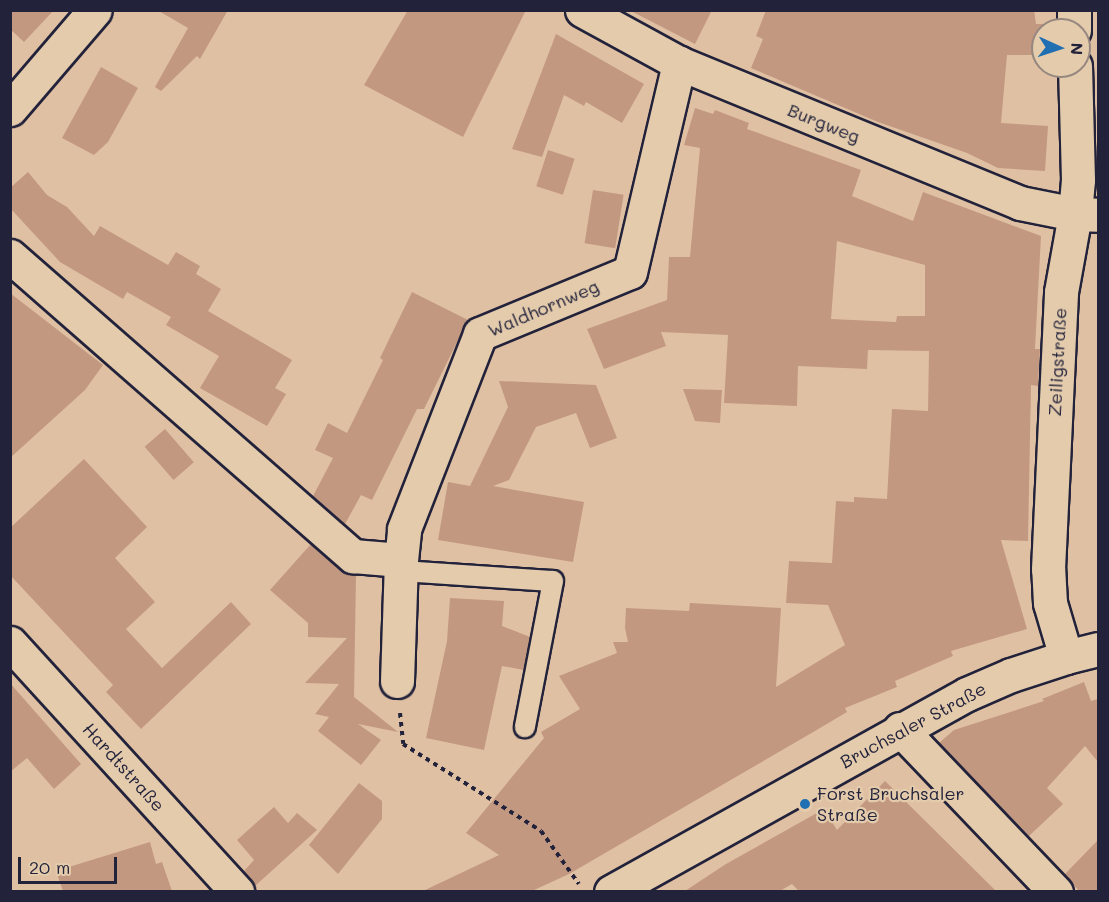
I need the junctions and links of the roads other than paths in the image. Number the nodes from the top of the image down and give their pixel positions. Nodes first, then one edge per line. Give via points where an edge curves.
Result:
1 (95, 10) edge
2 (582, 10) edge
3 (679, 63) junction
4 (1075, 78) edge
5 (10, 109) edge
6 (1086, 214) edge
7 (10, 256) edge
8 (401, 566) junction
9 (10, 643) edge
10 (1098, 649) edge
11 (1066, 657) junction
12 (397, 681) road end
13 (525, 727) dead end
14 (900, 729) junction
15 (237, 891) edge
16 (611, 891) edge
17 (1056, 891) edge

1 - 5 street
2 - 3 street, Burgweg
3 - 6 street, Burgweg via 1020,202
3 - 8 street, Waldhornweg via 630,272 480,334 404,529
4 - 6 street, Zeiligstraße via 1078,180
6 - 11 street, Zeiligstraße via 1060,292 1048,569 1050,603
7 - 8 street via 353,556
8 - 12 street, Waldhornweg
8 - 13 lane via 553,581
9 - 15 street, Hardtstraße
10 - 11 street, Bruchsaler Straße
11 - 14 street, Bruchsaler Straße via 985,687
14 - 16 street, Bruchsaler Straße
14 - 17 street

